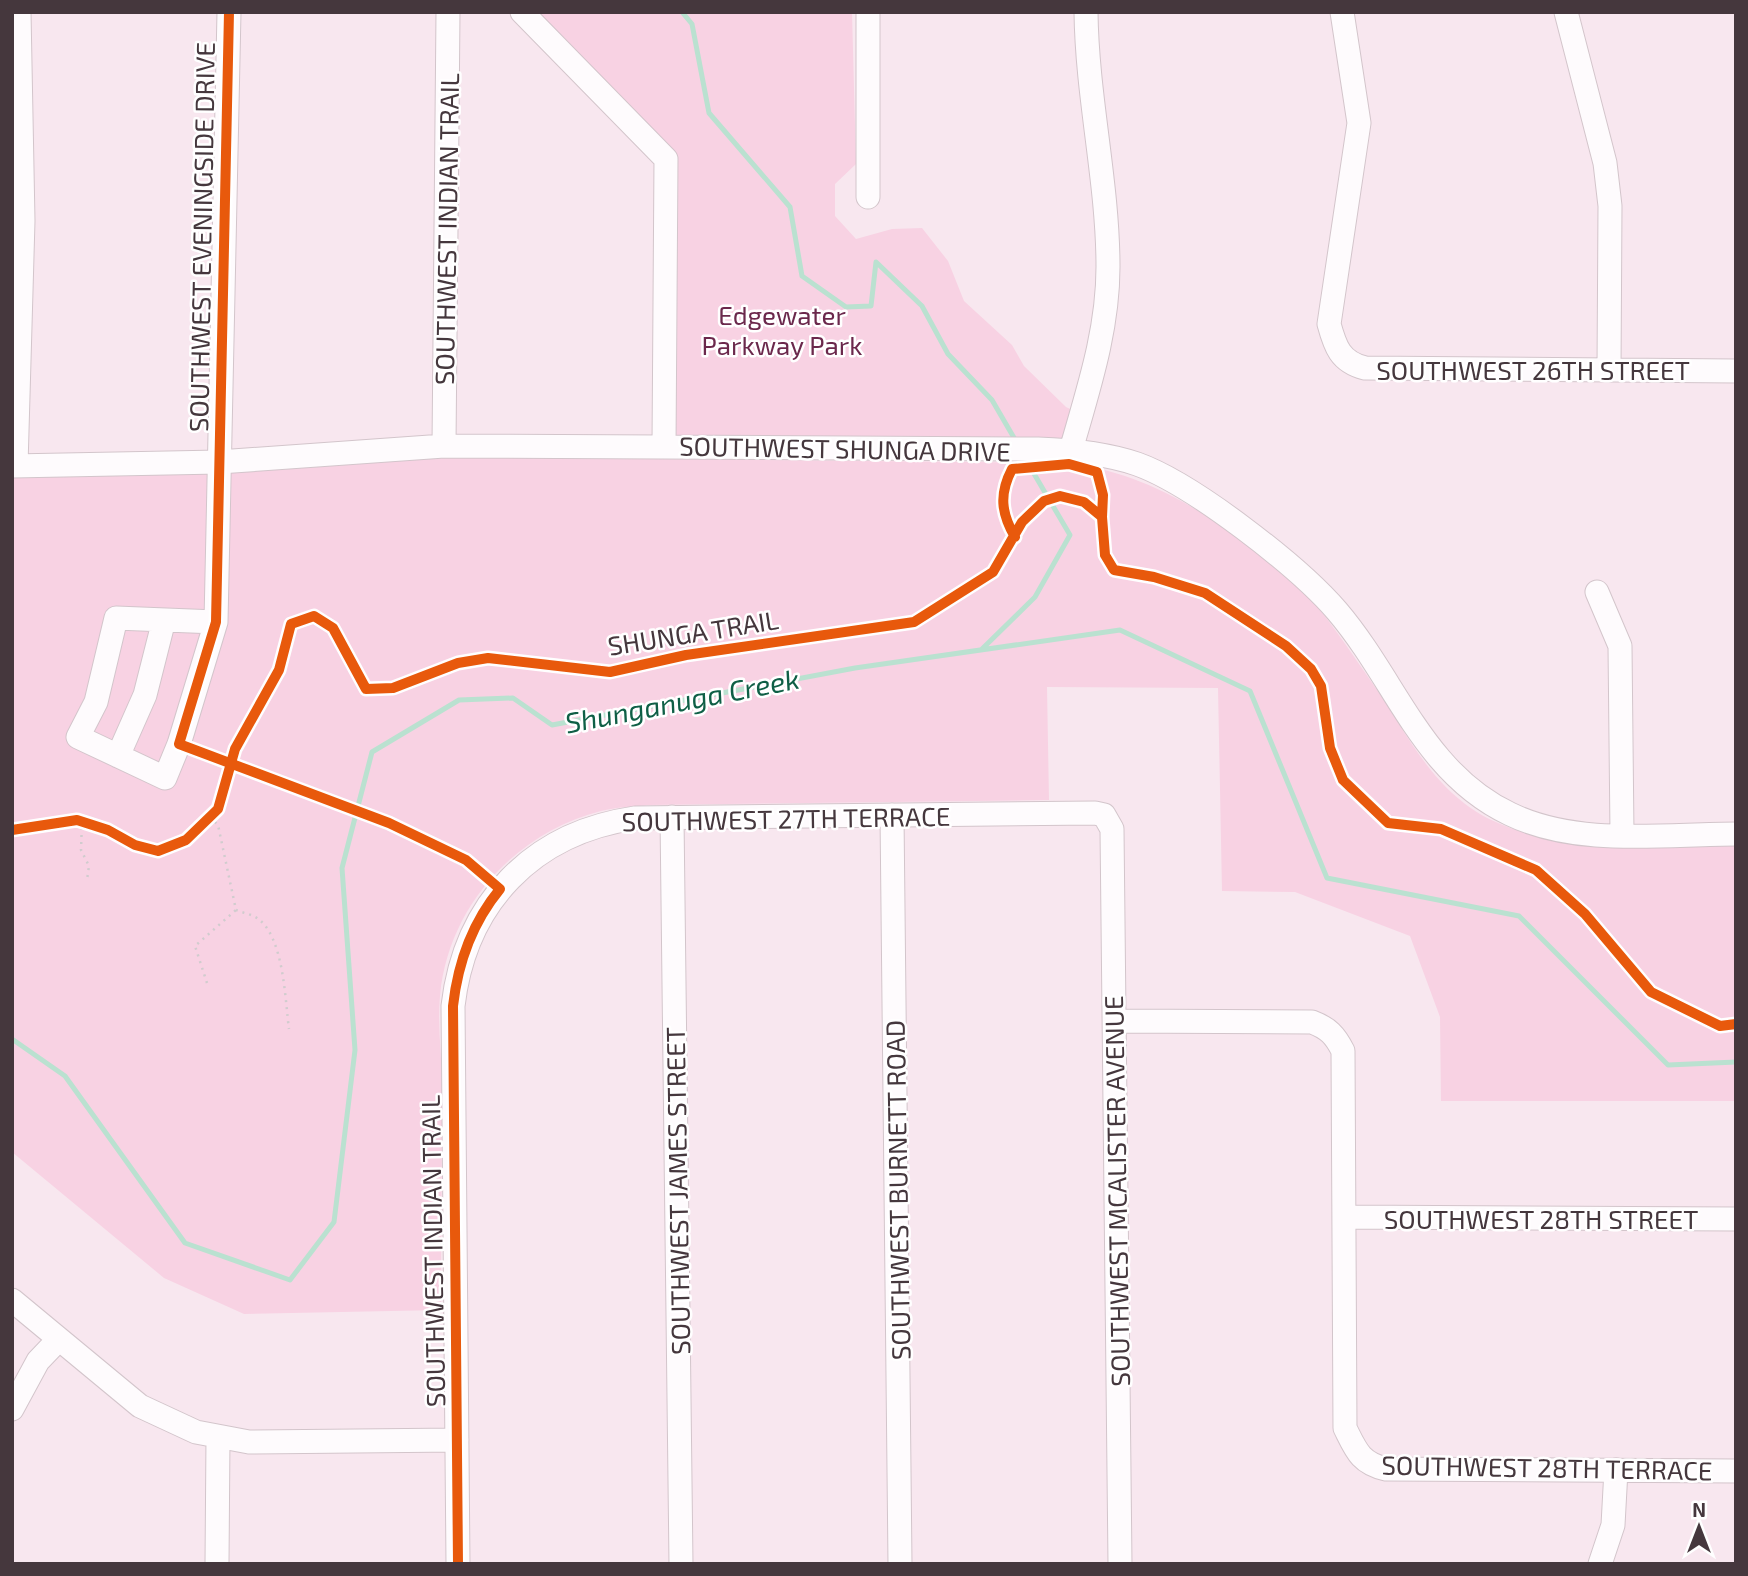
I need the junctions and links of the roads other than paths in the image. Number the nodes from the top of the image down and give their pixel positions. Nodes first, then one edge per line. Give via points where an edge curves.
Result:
1 (19, 12) edge
2 (229, 12) edge
3 (448, 12) edge
4 (522, 12) edge
5 (868, 12) edge
6 (1086, 12) edge
7 (1342, 12) edge
8 (1566, 12) edge
9 (868, 197) dead end
10 (1609, 370) junction
11 (1736, 371) edge
12 (444, 446) junction
13 (664, 446) junction
14 (1071, 450) junction
15 (219, 463) junction
16 (14, 466) edge
17 (1597, 592) dead end
18 (164, 620) junction
19 (216, 622) junction
20 (118, 756) junction
21 (892, 815) junction
22 (672, 817) junction
23 (1108, 820) joint
24 (1622, 834) junction
25 (1736, 834) edge
26 (469, 940) joint
27 (1115, 1021) junction
28 (1346, 1217) junction
29 (1736, 1219) edge
30 (12, 1300) edge
31 (59, 1339) junction
32 (12, 1409) edge
33 (218, 1437) junction
34 (457, 1440) junction
35 (1616, 1471) junction
36 (1736, 1471) edge
37 (217, 1564) edge
38 (458, 1564) edge
39 (681, 1564) edge
40 (900, 1564) edge
41 (1121, 1564) edge
42 (1600, 1564) edge

1 - 16 street via 23,221
2 - 15 street, SOUTHWEST EVENINGSIDE DRIVE
3 - 12 street, SOUTHWEST INDIAN TRAIL
4 - 13 street via 666,159
5 - 9 street
6 - 14 street via 1108,267 1098,354
7 - 10 street, SOUTHWEST 26TH STREET via 1359,123 1329,324 1336,350 1364,368
8 - 10 street via 1605,163 1610,206
10 - 11 street, SOUTHWEST 26TH STREET
12 - 13 street, SOUTHWEST SHUNGA DRIVE
12 - 15 street, SOUTHWEST SHUNGA DRIVE
13 - 14 street, SOUTHWEST SHUNGA DRIVE
14 - 24 street, SOUTHWEST SHUNGA DRIVE via 1149,469 1220,513 1291,568 1337,612 1437,759 1484,800 1568,832
15 - 16 street, SOUTHWEST SHUNGA DRIVE
15 - 19 street, SOUTHWEST EVENINGSIDE DRIVE
17 - 24 street via 1620,646
18 - 19 street
18 - 20 street via 145,695
18 - 20 street via 116,618 96,702 78,737
19 - 20 street, SOUTHWEST EVENINGSIDE DRIVE via 165,778
21 - 22 street, SOUTHWEST 27TH TERRACE
21 - 23 street, SOUTHWEST 27TH TERRACE via 1095,813
21 - 40 street, SOUTHWEST BURNETT ROAD
22 - 26 street, SOUTHWEST 27TH TERRACE via 618,820 551,846 500,889
22 - 39 street, SOUTHWEST JAMES STREET
23 - 27 street, SOUTHWEST MCALISTER AVENUE via 1112,829
24 - 25 street, SOUTHWEST SHUNGA DRIVE
26 - 34 street, SOUTHWEST INDIAN TRAIL via 453,1006
27 - 28 street via 1312,1022 1326,1027 1343,1051
27 - 41 street, SOUTHWEST MCALISTER AVENUE
28 - 29 street, SOUTHWEST 28TH STREET
28 - 35 street, SOUTHWEST 28TH TERRACE via 1345,1428 1359,1457 1386,1469
30 - 31 street
31 - 32 street via 38,1361
31 - 33 street via 141,1406 170,1422
33 - 34 street via 249,1442
33 - 37 street
34 - 38 street, SOUTHWEST INDIAN TRAIL
35 - 36 street, SOUTHWEST 28TH TERRACE
35 - 42 street via 1614,1525

